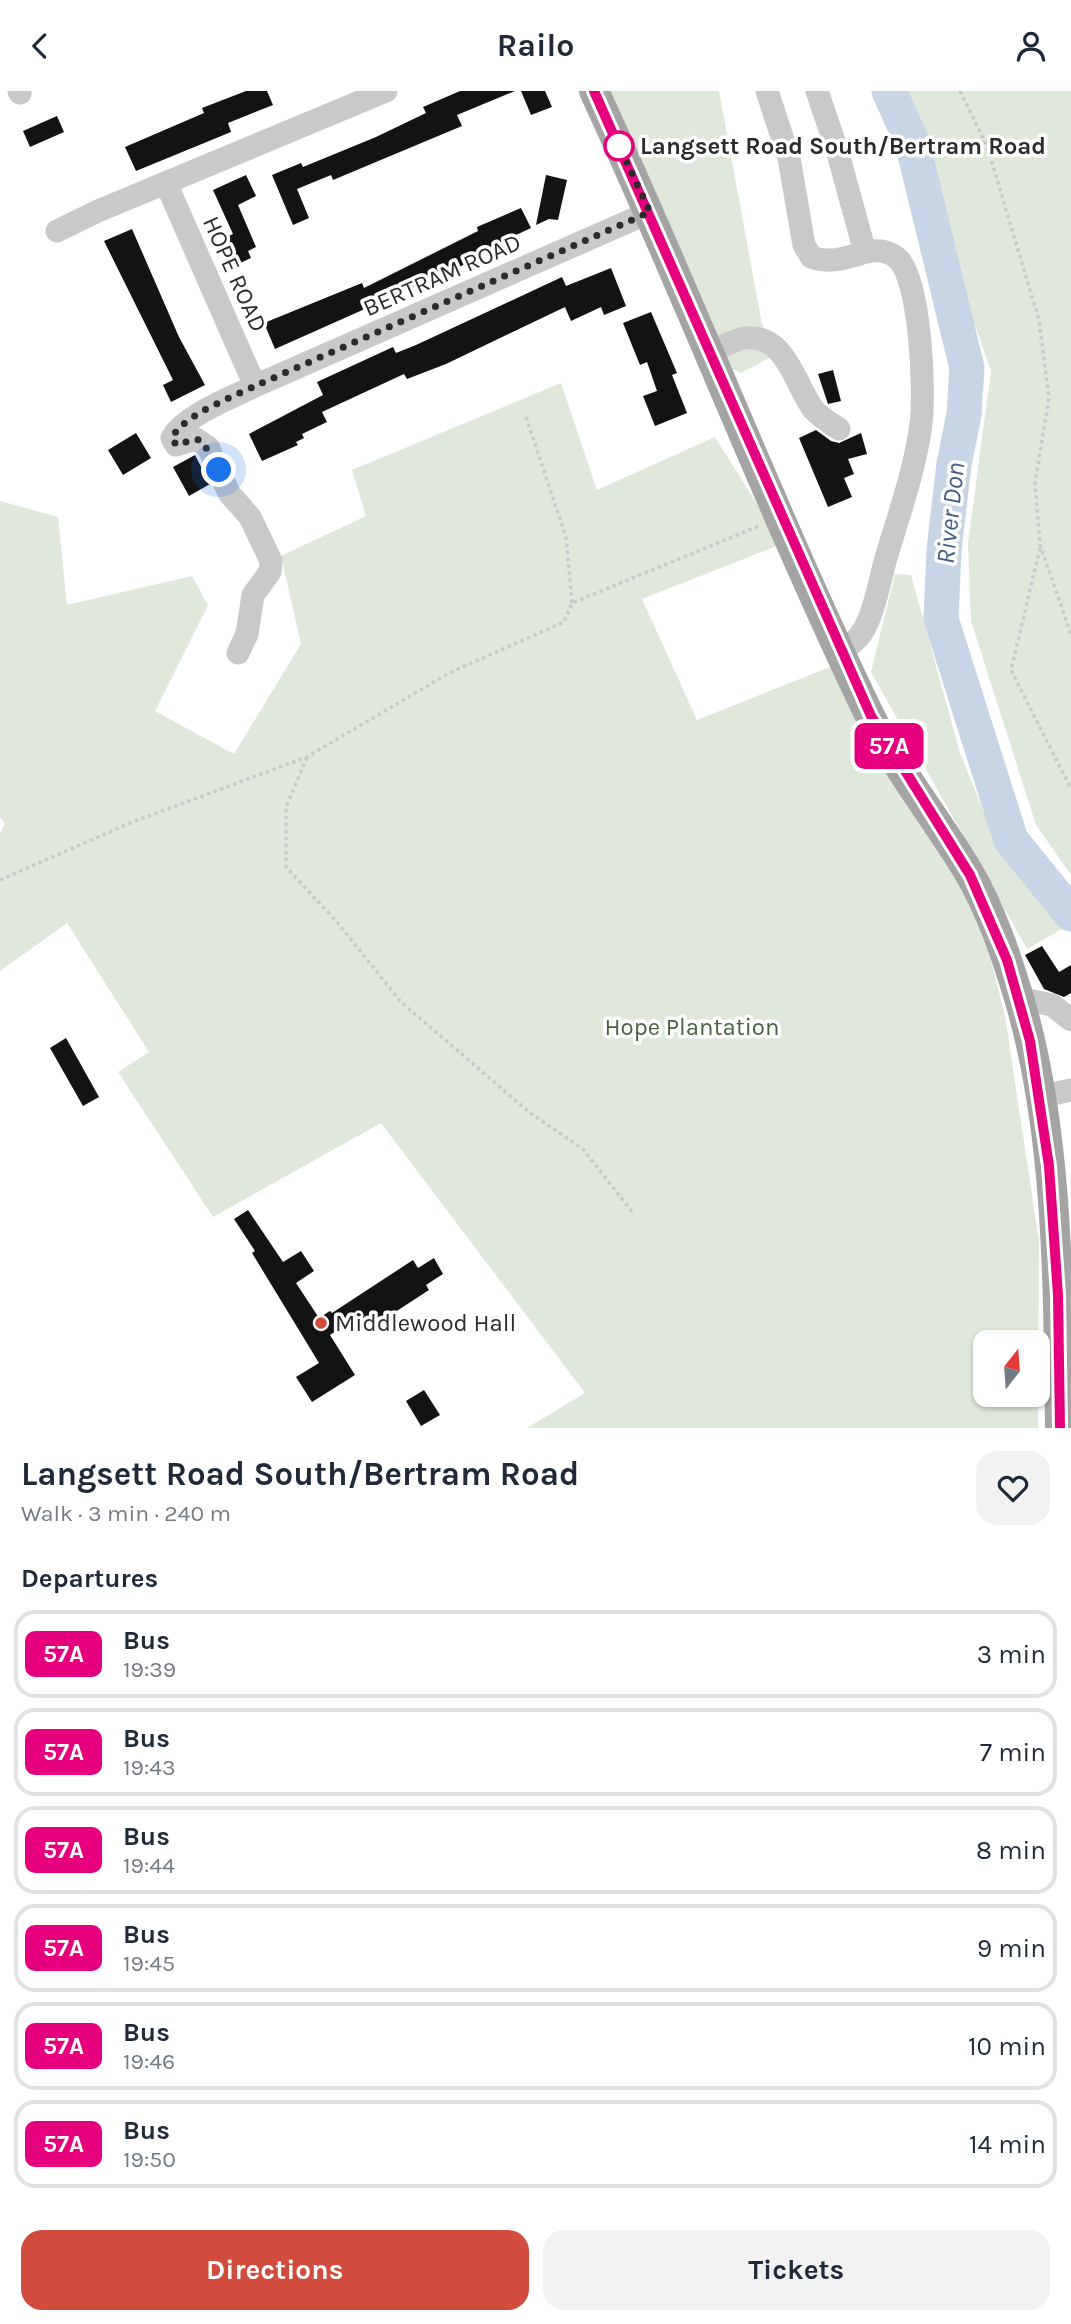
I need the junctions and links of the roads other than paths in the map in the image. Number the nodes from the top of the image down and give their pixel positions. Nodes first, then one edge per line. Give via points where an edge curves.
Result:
1 (386, 91) edge
2 (594, 91) edge
3 (767, 91) edge
4 (817, 91) edge
5 (166, 183) junction
6 (650, 212) junction
7 (57, 231) dead end
8 (864, 252) junction
9 (709, 352) junction
10 (255, 386) junction
11 (839, 429) dead end
12 (840, 650) junction
13 (238, 653) dead end
14 (1019, 998) junction
15 (1071, 1020) edge
16 (1071, 1090) edge
17 (1039, 1097) junction
18 (1060, 1428) edge

1 - 5 street
2 - 6 main road
3 - 8 street via 789,157 804,246 811,257 822,261 839,261
4 - 8 street
5 - 7 street
5 - 10 street, HOPE ROAD
6 - 9 main road
6 - 10 street, BERTRAM ROAD
8 - 12 street via 875,249 896,257 905,267 915,297 924,386 922,422 873,603 861,634
9 - 11 street via 742,339 772,344 816,412
9 - 12 main road
10 - 13 street, BERTRAM ROAD via 206,410 176,430 172,438 176,445 196,439 208,447 229,493 250,517 271,561 270,572 253,595 247,634
12 - 14 main road via 871,716 970,875
14 - 15 street via 1052,1005
14 - 17 main road
16 - 17 street
17 - 18 main road via 1058,1295

